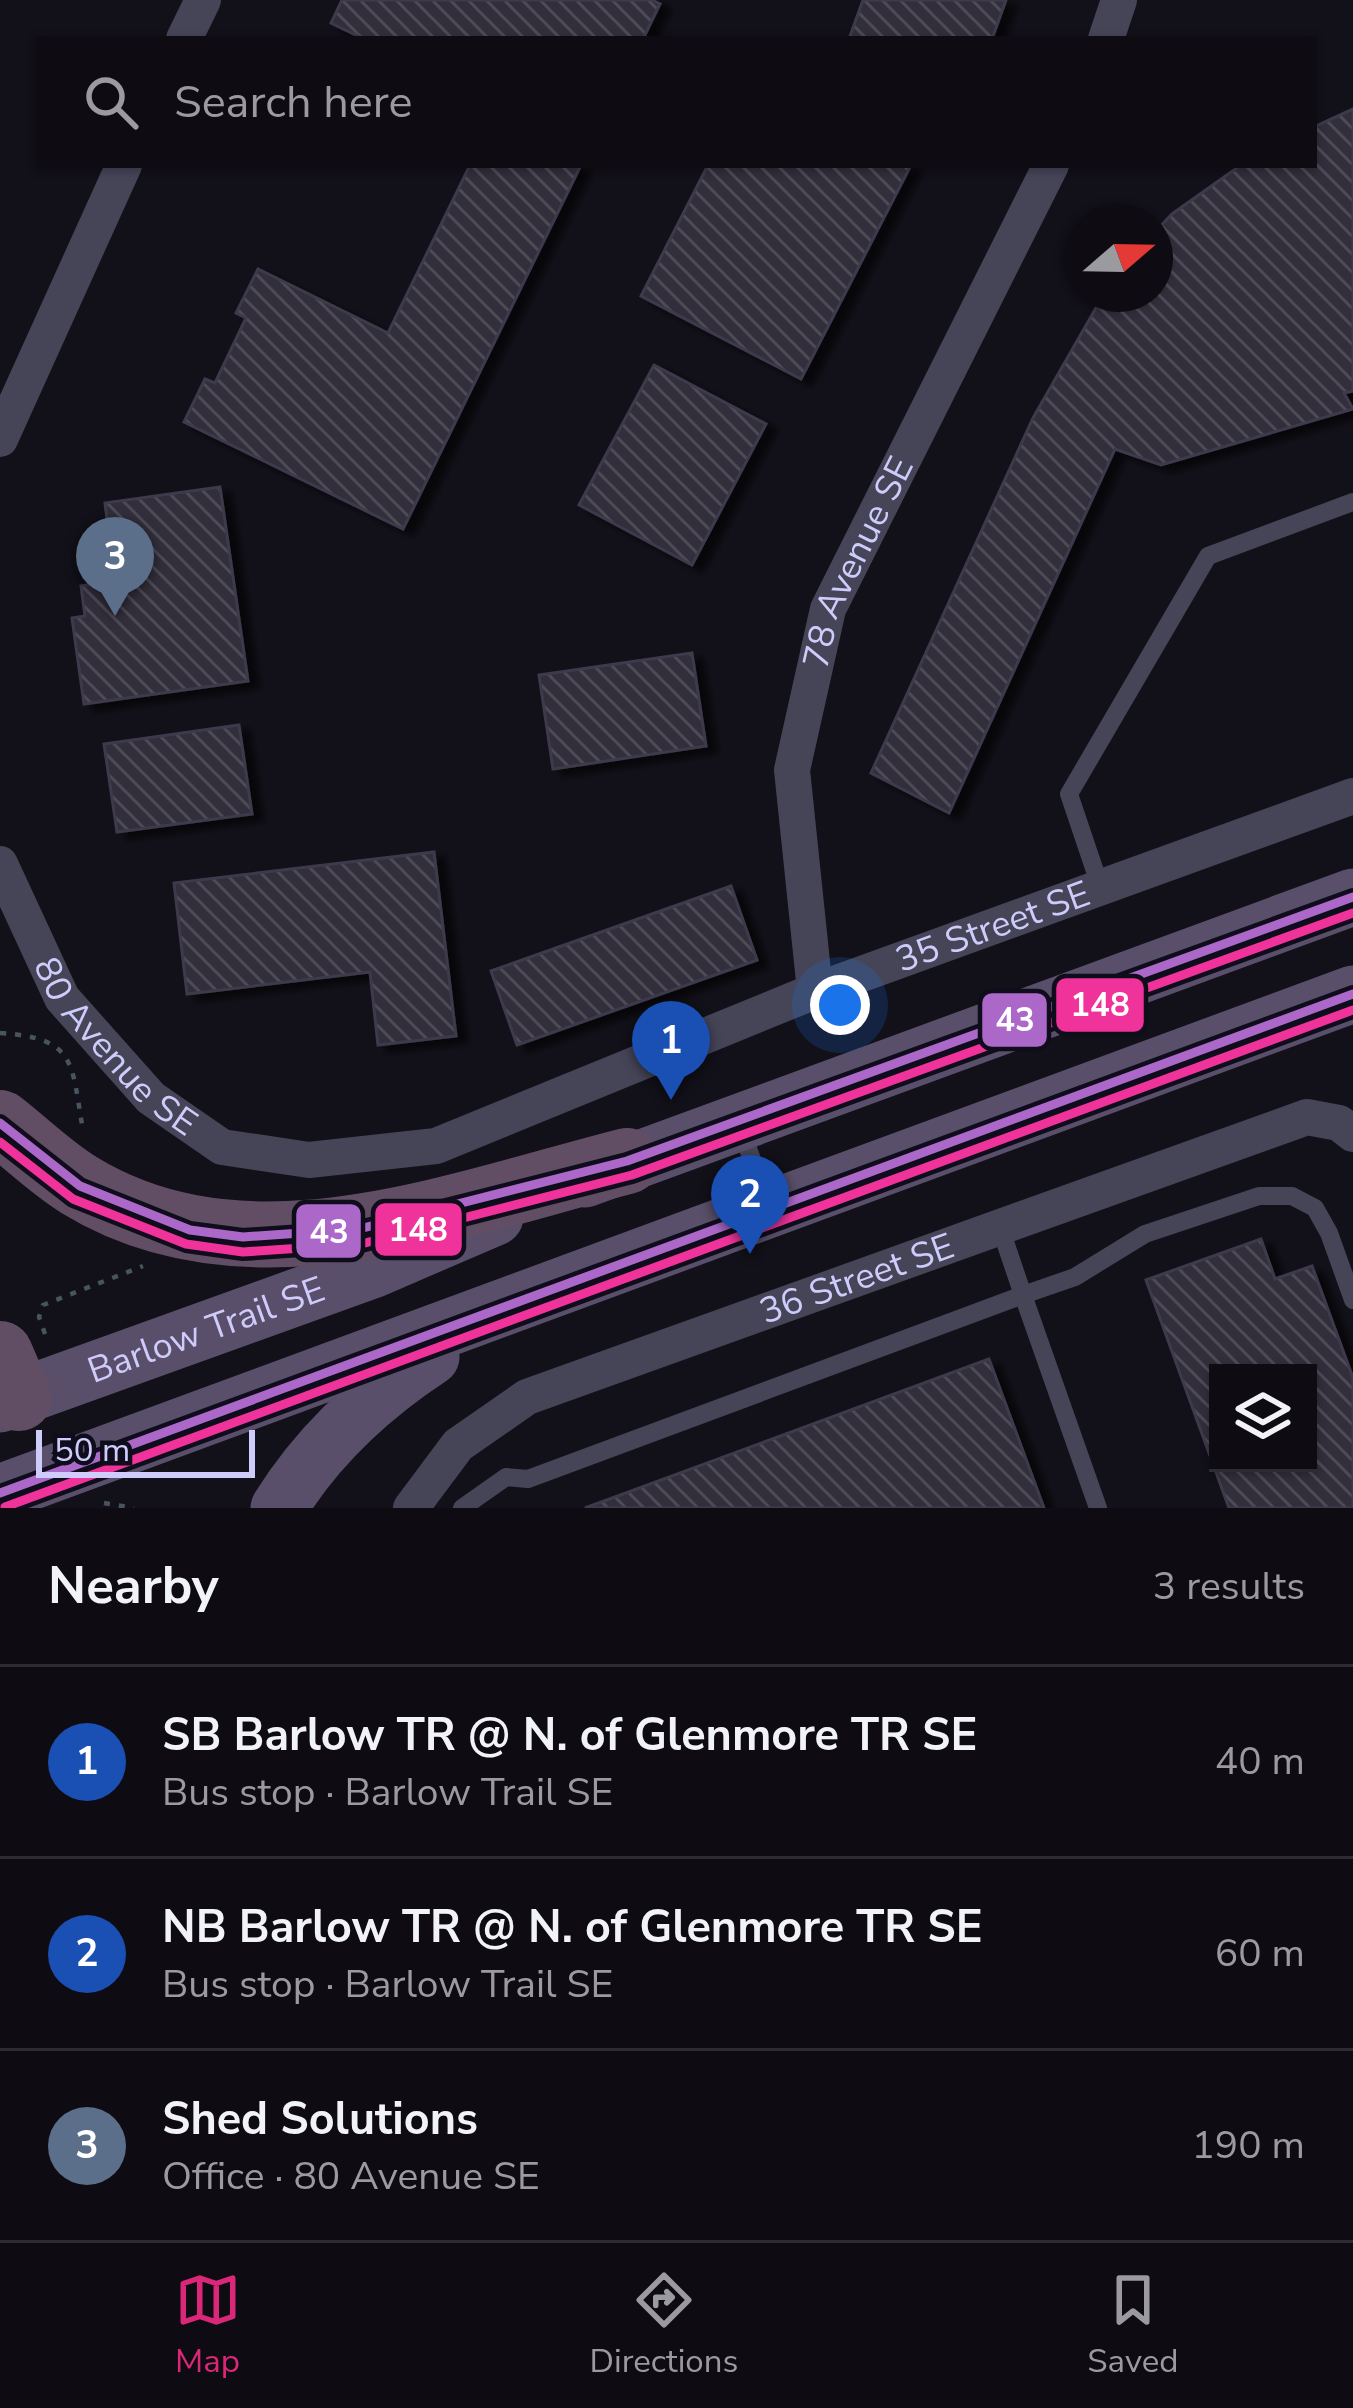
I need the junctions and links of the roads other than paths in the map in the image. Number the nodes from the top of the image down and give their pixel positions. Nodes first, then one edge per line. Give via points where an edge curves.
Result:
1 (203, 0) edge
2 (1119, 0) edge
3 (185, 36) edge
4 (1107, 36) edge
5 (123, 168) edge
6 (1049, 168) edge
7 (0, 439) edge
8 (1353, 502) edge
9 (1353, 796) edge
10 (0, 864) edge
11 (1101, 890) junction
12 (1353, 897) edge
13 (814, 991) junction
14 (1353, 994) edge
15 (737, 1120) junction
16 (0, 1123) edge
17 (1348, 1125) edge
18 (436, 1146) joint
19 (627, 1161) junction
20 (771, 1209) junction
21 (1000, 1227) junction
22 (567, 1285) junction
23 (1023, 1294) junction
24 (1353, 1300) edge
25 (6, 1385) edge
26 (35, 1493) edge
27 (279, 1508) edge
28 (411, 1508) edge
29 (462, 1508) edge
30 (1098, 1508) edge

1 - 3 street
2 - 4 street
5 - 7 street
6 - 13 street, 78 Avenue SE via 828,609 792,770
8 - 11 lane via 1208,556 1069,794
9 - 11 street, 35 Street SE
10 - 18 street, 80 Avenue SE via 62,998 151,1098 222,1147 309,1160
11 - 13 street, 35 Street SE
12 - 15 main road, Barlow Trail SE
13 - 18 street, 35 Street SE
14 - 20 main road
15 - 19 main road, Barlow Trail SE
15 - 20 lane
16 - 19 highway via 80,1186 190,1230 243,1237 359,1229
17 - 21 street, 36 Street SE via 1307,1117
19 - 25 main road, Barlow Trail SE via 372,1270
20 - 22 main road
21 - 23 lane
21 - 28 street, 36 Street SE via 527,1397 458,1445
22 - 26 main road
22 - 27 main road via 374,1395
23 - 24 lane via 1075,1276 1145,1234 1259,1196 1292,1196 1315,1208
23 - 29 lane via 528,1479 506,1477
23 - 30 lane
25 - 26 main road

